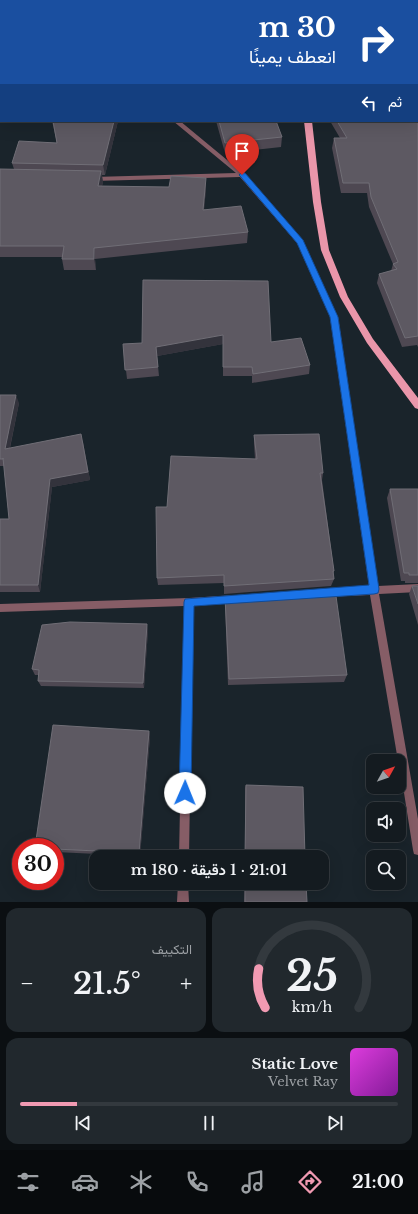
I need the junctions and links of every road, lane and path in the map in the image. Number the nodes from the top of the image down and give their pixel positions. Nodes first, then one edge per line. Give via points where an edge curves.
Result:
1 (177, 122) edge
2 (308, 122) edge
3 (242, 175) junction
4 (82, 179) edge
5 (418, 406) edge
6 (418, 588) edge
7 (374, 589) junction
8 (312, 594) edge
9 (243, 598) edge
10 (189, 602) junction
11 (0, 608) edge
12 (184, 850) edge
13 (418, 850) edge
14 (183, 890) edge
15 (183, 902) edge

1 - 3 street
2 - 5 main road via 325,250 344,297 370,341
3 - 4 street
3 - 7 street via 300,242 334,317
6 - 7 street
7 - 8 street
7 - 13 street
9 - 10 street
10 - 11 street
10 - 12 street
14 - 15 street

